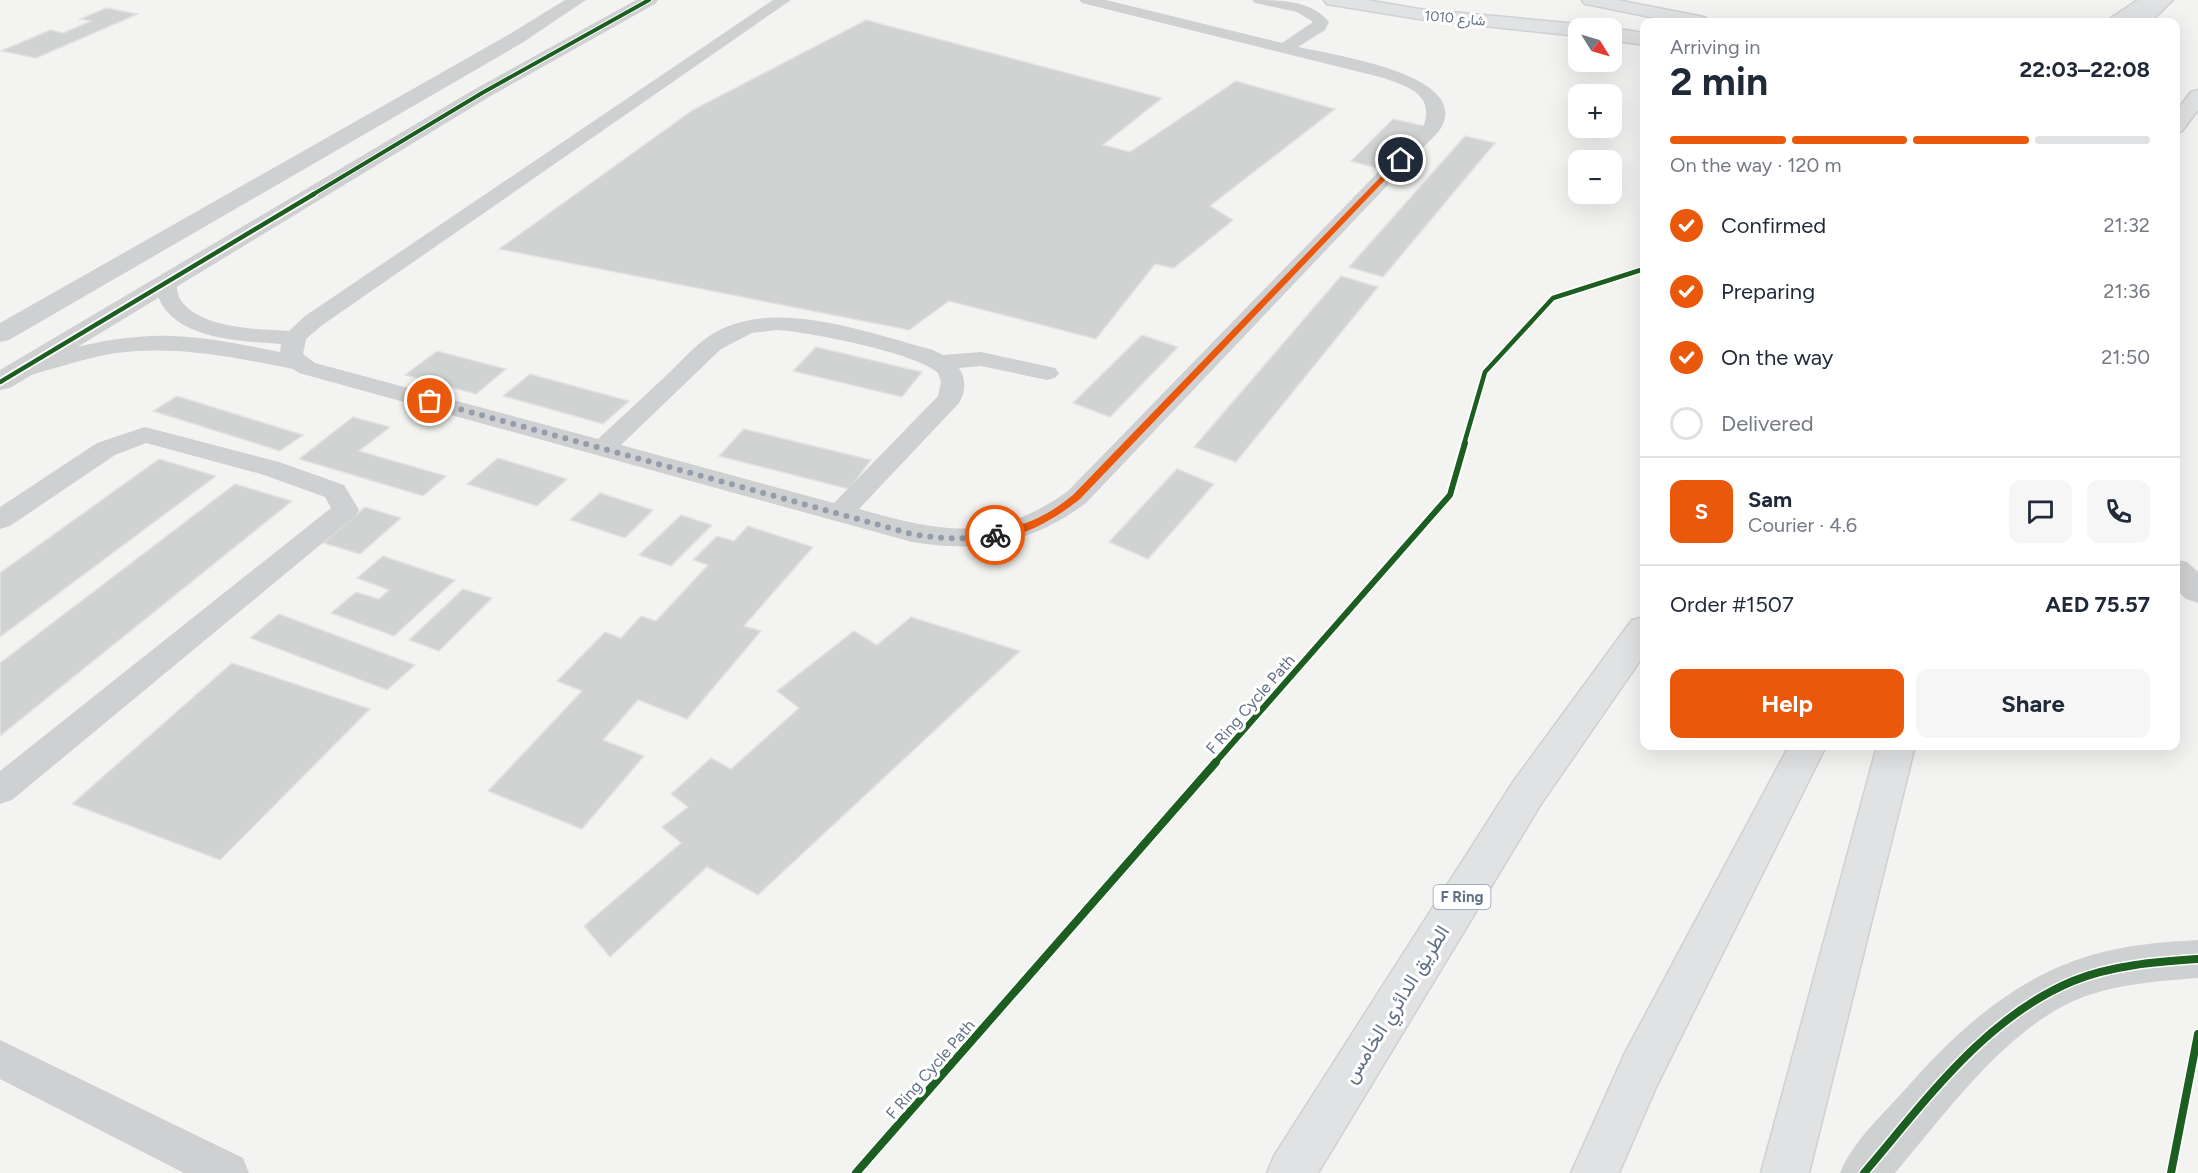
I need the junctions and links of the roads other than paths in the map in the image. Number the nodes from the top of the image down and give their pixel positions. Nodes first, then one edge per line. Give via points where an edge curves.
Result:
1 (577, 0) edge
2 (594, 0) edge
3 (628, 0) edge
4 (649, 0) edge
5 (783, 0) edge
6 (1087, 0) edge
7 (1260, 0) edge
8 (1333, 0) edge
9 (1591, 0) edge
10 (2150, 0) edge
11 (2164, 0) edge
12 (1679, 18) edge
13 (2124, 18) edge
14 (2144, 18) edge
15 (1568, 29) edge
16 (1622, 36) edge
17 (1640, 38) edge
18 (515, 39) junction
19 (1287, 47) junction
20 (557, 50) junction
21 (2198, 96) edge
22 (2180, 120) edge
23 (166, 282) junction
24 (0, 334) edge
25 (294, 338) junction
26 (941, 362) junction
27 (300, 363) junction
28 (1047, 373) dead end
29 (7, 377) edge
30 (604, 448) junction
31 (841, 512) junction
32 (0, 520) edge
33 (2180, 575) edge
34 (2198, 591) edge
35 (1640, 635) edge
36 (1805, 750) edge
37 (1895, 750) edge
38 (0, 790) edge
39 (2198, 959) edge
40 (0, 1059) edge
41 (228, 1173) edge
42 (1291, 1173) edge
43 (1595, 1173) edge
44 (1785, 1173) edge
45 (1864, 1173) edge

1 - 18 street
2 - 18 street
3 - 20 street via 583,28
4 - 20 street
5 - 25 lane via 323,314
6 - 19 lane
7 - 19 lane via 1311,13 1321,22
8 - 15 main road, شارع 1010 via 1419,14
9 - 12 main road
10 - 13 main road
11 - 14 main road
16 - 17 main road
18 - 24 street
19 - 31 lane via 1411,82 1437,104 1438,117 1433,127 1058,513 1003,534 942,539
20 - 23 street
21 - 22 main road
23 - 25 lane via 168,299 179,313 199,324
23 - 29 street
25 - 27 lane via 292,356
26 - 28 lane via 981,359
26 - 30 lane via 800,324 744,327 713,344
26 - 31 lane via 951,373 954,385 950,398
27 - 29 lane via 212,346 144,343 80,353
27 - 30 lane
30 - 31 lane
32 - 38 lane via 106,449 145,435 270,468 335,491 346,510
33 - 34 street
35 - 42 main road, الطريق الدائري الخامس / F Ring via 1527,793
36 - 43 main road via 1641,1069
37 - 44 main road
39 - 45 street via 2139,963 2073,981 2017,1011 1969,1053
40 - 41 lane

